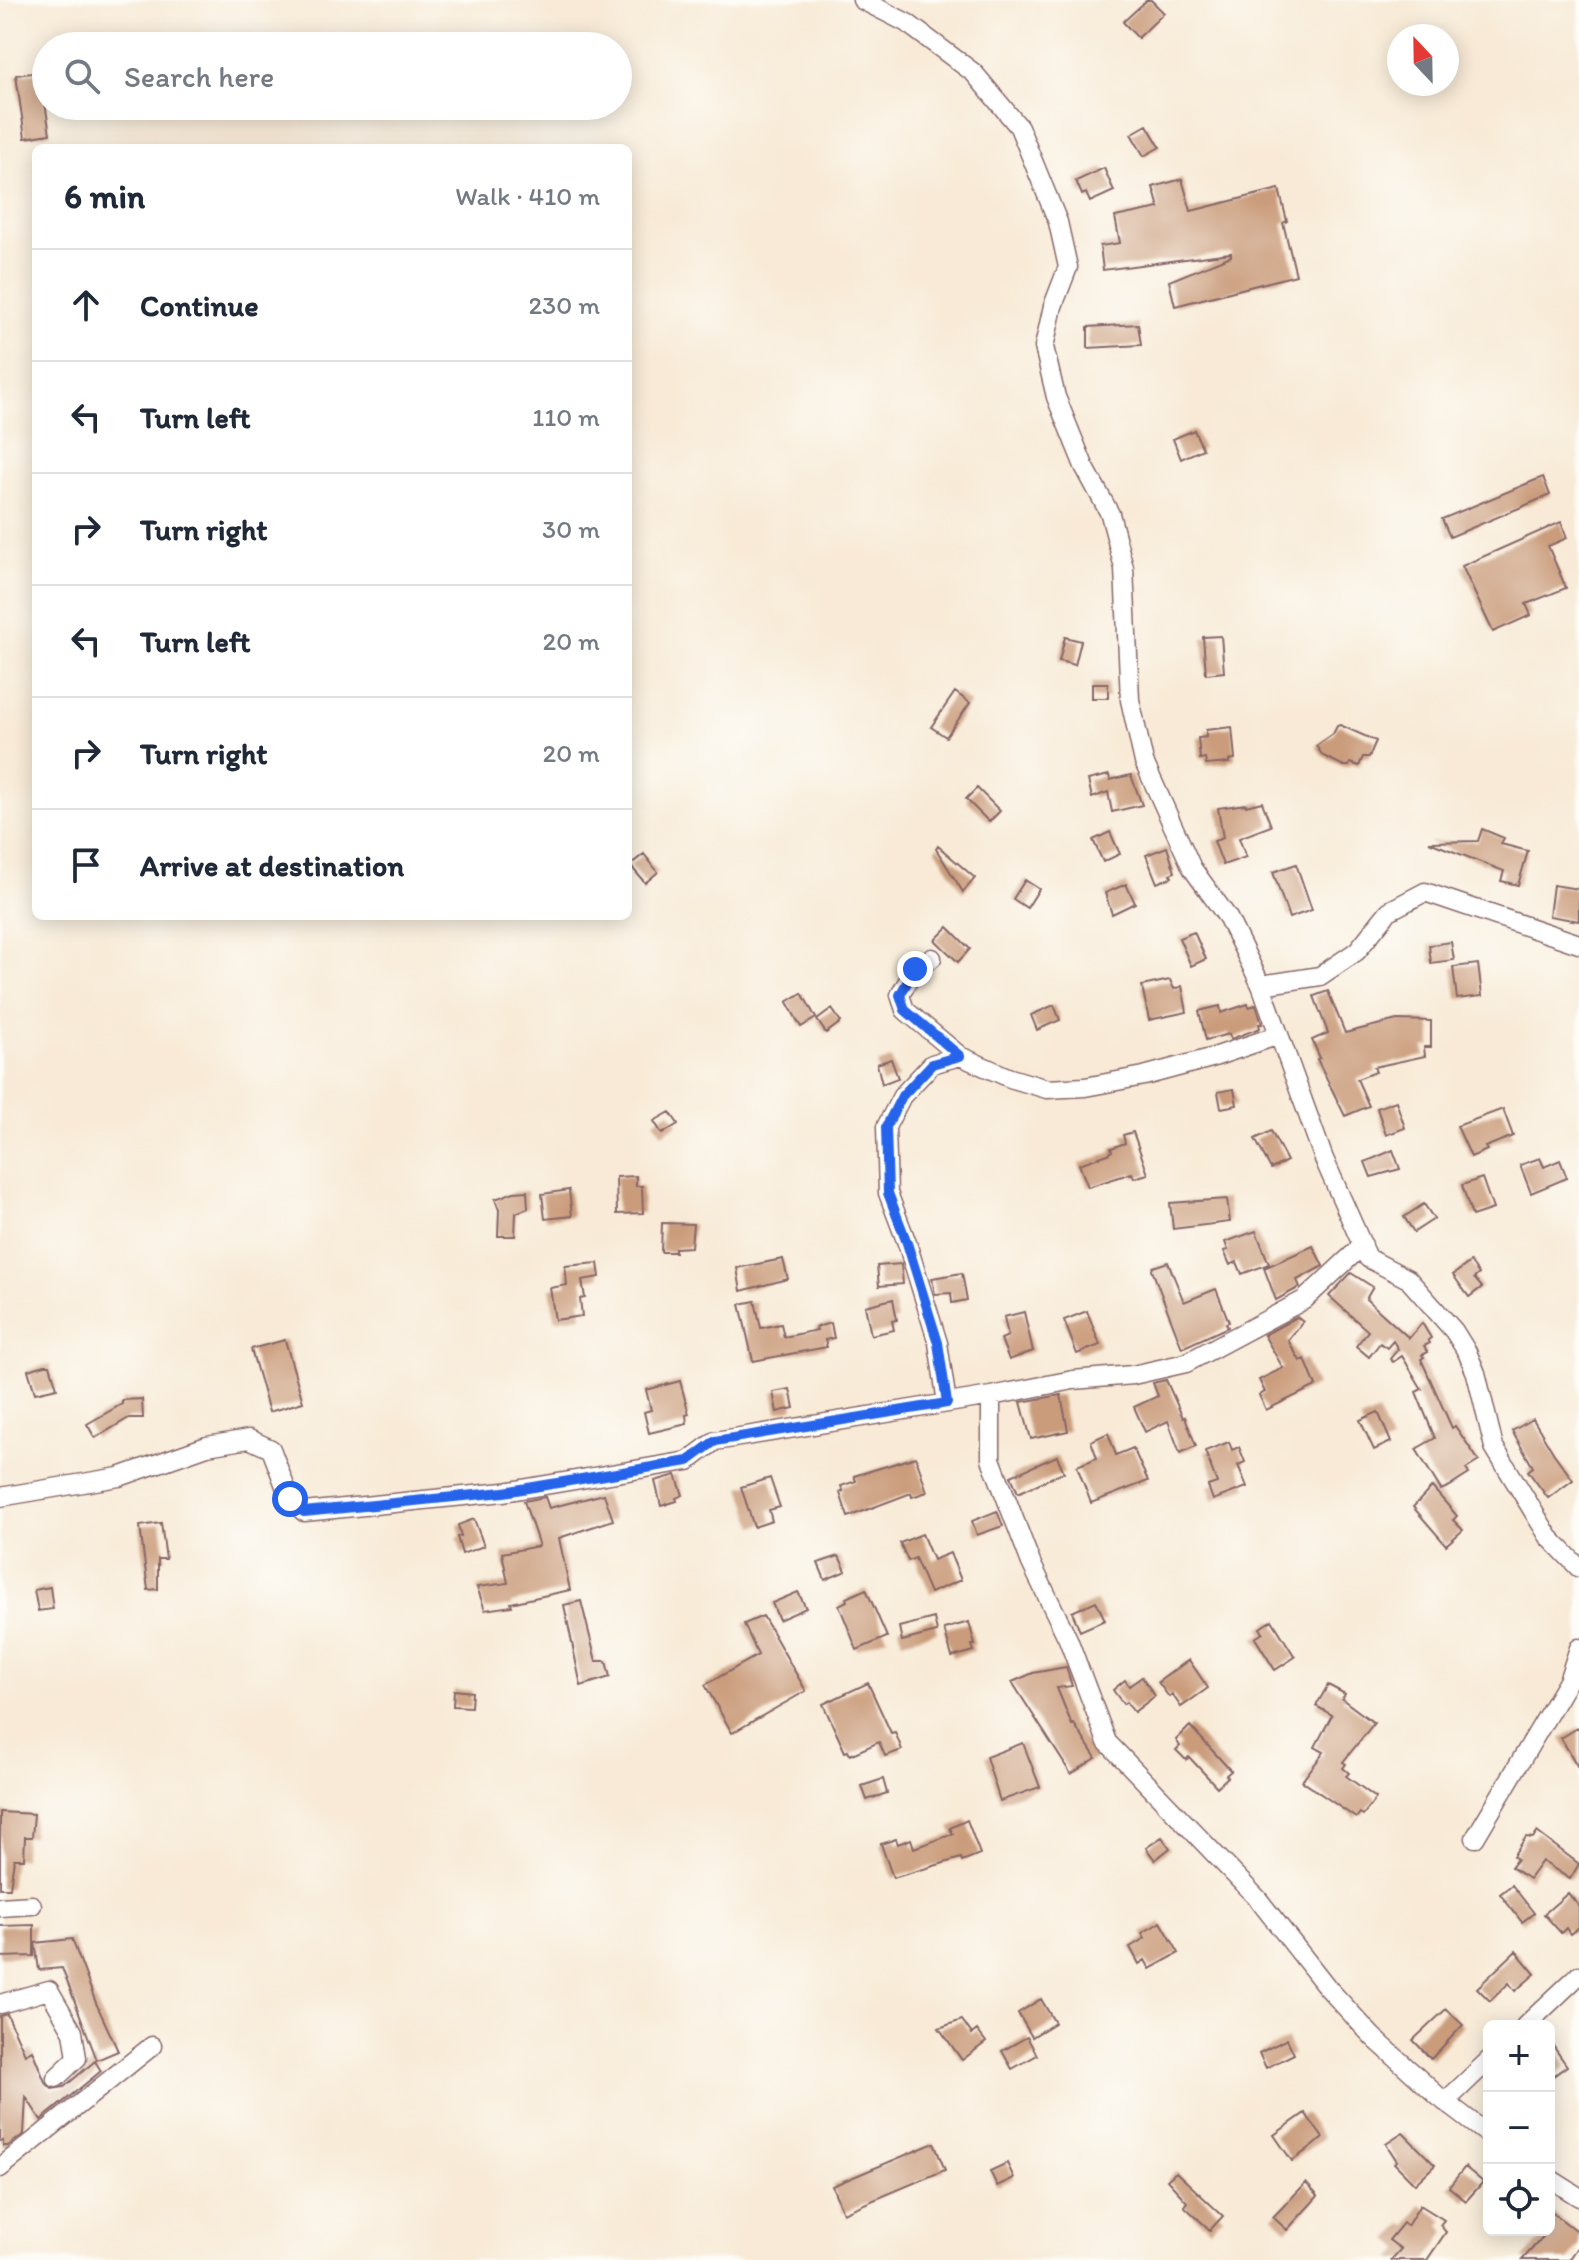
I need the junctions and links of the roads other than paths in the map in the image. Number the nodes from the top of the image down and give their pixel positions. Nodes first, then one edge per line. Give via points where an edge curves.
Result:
1 (862, 0) edge
2 (1579, 944) edge
3 (932, 958) dead end
4 (1261, 985) junction
5 (1279, 1035) junction
6 (960, 1056) junction
7 (1363, 1245) junction
8 (991, 1396) junction
9 (947, 1403) junction
10 (0, 1497) edge
11 (1579, 1568) edge
12 (1579, 1648) edge
13 (1475, 1838) dead end
14 (32, 1905) dead end
15 (0, 1907) edge
16 (1579, 1975) edge
17 (0, 2004) edge
18 (1531, 2020) edge
19 (152, 2046) dead end
20 (1483, 2066) edge
21 (56, 2078) dead end
22 (1445, 2102) junction
23 (1483, 2130) edge
24 (0, 2168) edge
25 (1555, 2182) edge
26 (1579, 2197) edge

1 - 4 street via 907,23 974,73 1019,127 1058,222 1068,267 1044,347 1056,397 1110,514 1124,568 1130,700 1144,762 1192,868 1228,918
2 - 4 street via 1425,892 1389,911 1357,951 1320,976
3 - 6 street via 915,969 900,995 905,1010
4 - 5 street
5 - 6 street via 1144,1076 1060,1089 1010,1078
5 - 7 street via 1324,1159
6 - 9 street via 932,1064 902,1096 886,1127 888,1193 938,1343
7 - 8 street via 1304,1300 1186,1363
7 - 11 street via 1368,1258 1408,1279 1454,1331 1476,1373 1494,1447 1549,1537
8 - 9 street
8 - 22 street via 991,1459 1107,1742 1258,1899 1373,2037
9 - 10 street via 715,1441 688,1461 504,1492 366,1506 304,1512 290,1499 271,1449 249,1439 207,1446 119,1477
12 - 13 street via 1568,1681
14 - 15 street
16 - 18 street
17 - 21 street via 49,1990 73,2032 77,2058
19 - 24 street
20 - 22 street
22 - 23 street
25 - 26 street

